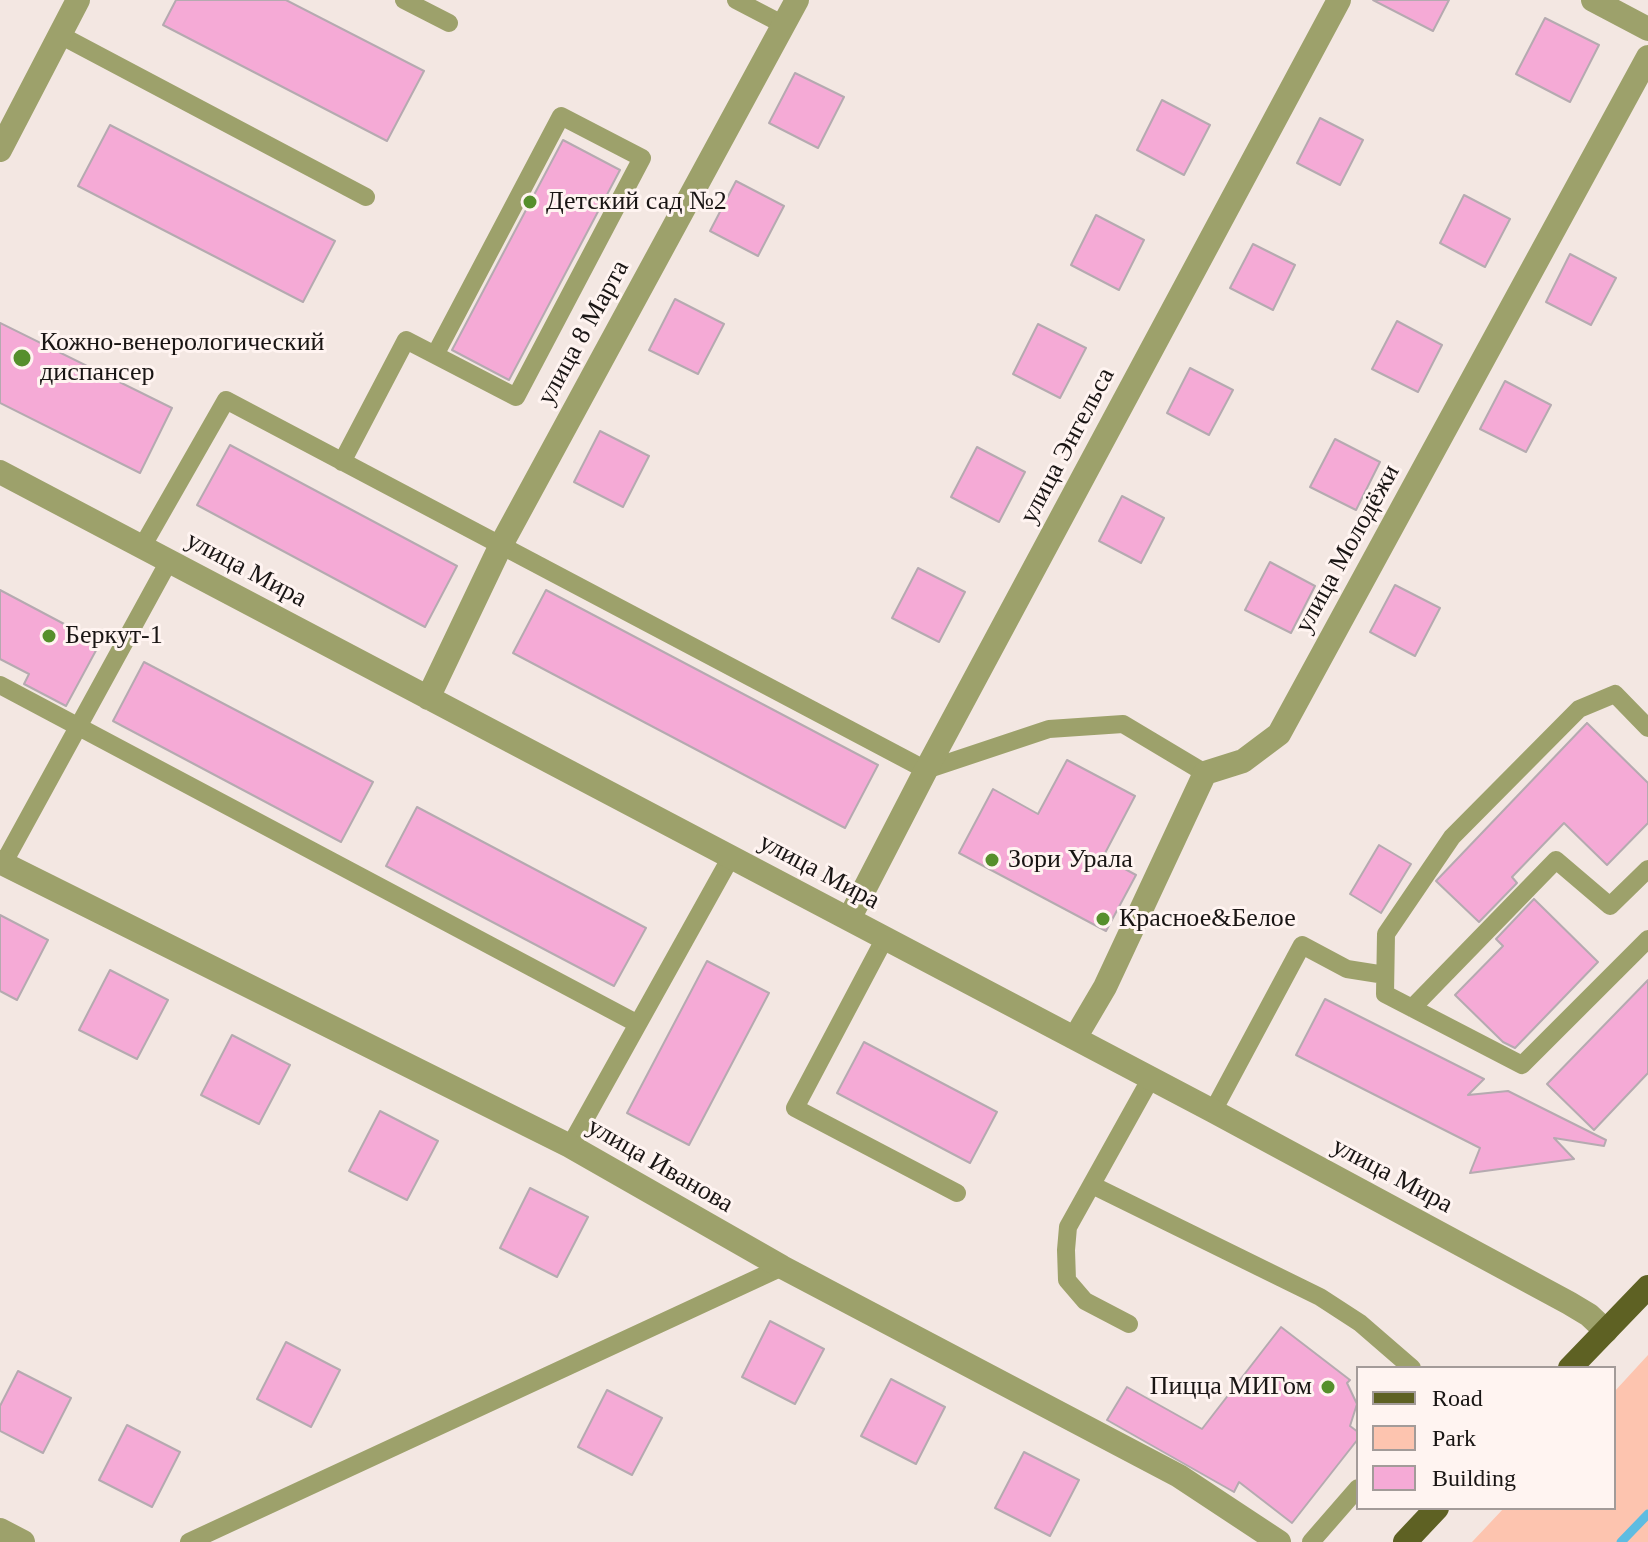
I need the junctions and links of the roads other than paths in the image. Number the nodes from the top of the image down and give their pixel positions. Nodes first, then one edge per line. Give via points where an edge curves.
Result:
1 (404, 0) edge
2 (736, 0) edge
3 (797, 0) edge
4 (1339, 0) edge
5 (1593, 0) edge
6 (73, 2) edge
7 (449, 23) dead end
8 (784, 25) junction
9 (1648, 29) edge
10 (60, 35) junction
11 (1648, 57) edge
12 (0, 150) edge
13 (366, 197) dead end
14 (435, 355) junction
15 (342, 462) junction
16 (0, 472) edge
17 (501, 545) junction
18 (142, 547) junction
19 (169, 561) junction
20 (0, 685) edge
21 (428, 698) junction
22 (80, 726) junction
23 (1648, 728) edge
24 (926, 770) junction
25 (1205, 773) junction
26 (731, 857) junction
27 (1, 863) edge
28 (1648, 869) edge
29 (849, 919) junction
30 (885, 938) junction
31 (1648, 939) edge
32 (1385, 975) junction
33 (1412, 1008) junction
34 (638, 1024) junction
35 (1075, 1038) junction
36 (1151, 1078) junction
37 (1213, 1111) junction
38 (570, 1146) junction
39 (1092, 1185) junction
40 (957, 1193) dead end
41 (782, 1267) junction
42 (1648, 1287) edge
43 (1129, 1324) dead end
44 (1606, 1331) junction
45 (1410, 1366) edge
46 (1572, 1366) edge
47 (1356, 1490) edge
48 (1435, 1510) edge
49 (0, 1530) edge
50 (23, 1542) edge
51 (189, 1542) edge
52 (1279, 1542) edge
53 (1311, 1542) edge
54 (1405, 1542) edge

1 - 7 lane
2 - 8 lane
3 - 8 street, улица 8 Марта
4 - 24 street, улица Энгельса
5 - 9 street
6 - 10 street
8 - 17 street, улица 8 Марта
10 - 12 street
10 - 13 lane
11 - 25 street, улица Молодёжи via 1279,734 1243,761
14 - 14 lane via 516,397 642,158 561,116
14 - 15 lane via 406,340
15 - 17 lane
15 - 18 lane via 226,400
16 - 18 street, улица Мира
17 - 21 street, улица 8 Марта
17 - 24 lane
18 - 19 street, улица Мира
19 - 21 street, улица Мира
19 - 22 lane
20 - 22 lane
21 - 26 street, улица Мира
22 - 27 lane
22 - 34 lane
23 - 32 lane via 1615,694 1579,709 1452,837 1386,934
24 - 25 lane via 1049,729 1123,724
24 - 29 street, улица Энгельса
25 - 35 street via 1105,987
26 - 29 street, улица Мира
26 - 34 lane
27 - 38 street, улица Иванова
28 - 33 lane via 1610,906 1556,860
29 - 30 street, улица Мира
30 - 35 street, улица Мира
30 - 40 lane via 795,1108
31 - 33 lane via 1522,1065
32 - 33 lane via 1385,994
32 - 37 lane via 1347,969 1302,945
34 - 38 lane
35 - 36 street, улица Мира
36 - 37 street, улица Мира
36 - 39 lane
37 - 44 street, улица Мира via 1569,1303
38 - 41 street, улица Иванова
39 - 43 lane via 1068,1227 1067,1280 1085,1301
39 - 45 lane via 1320,1297
41 - 51 lane
41 - 52 street, улица Иванова via 1179,1476
42 - 44 main road
44 - 46 main road
47 - 53 lane
48 - 54 main road
49 - 50 street

